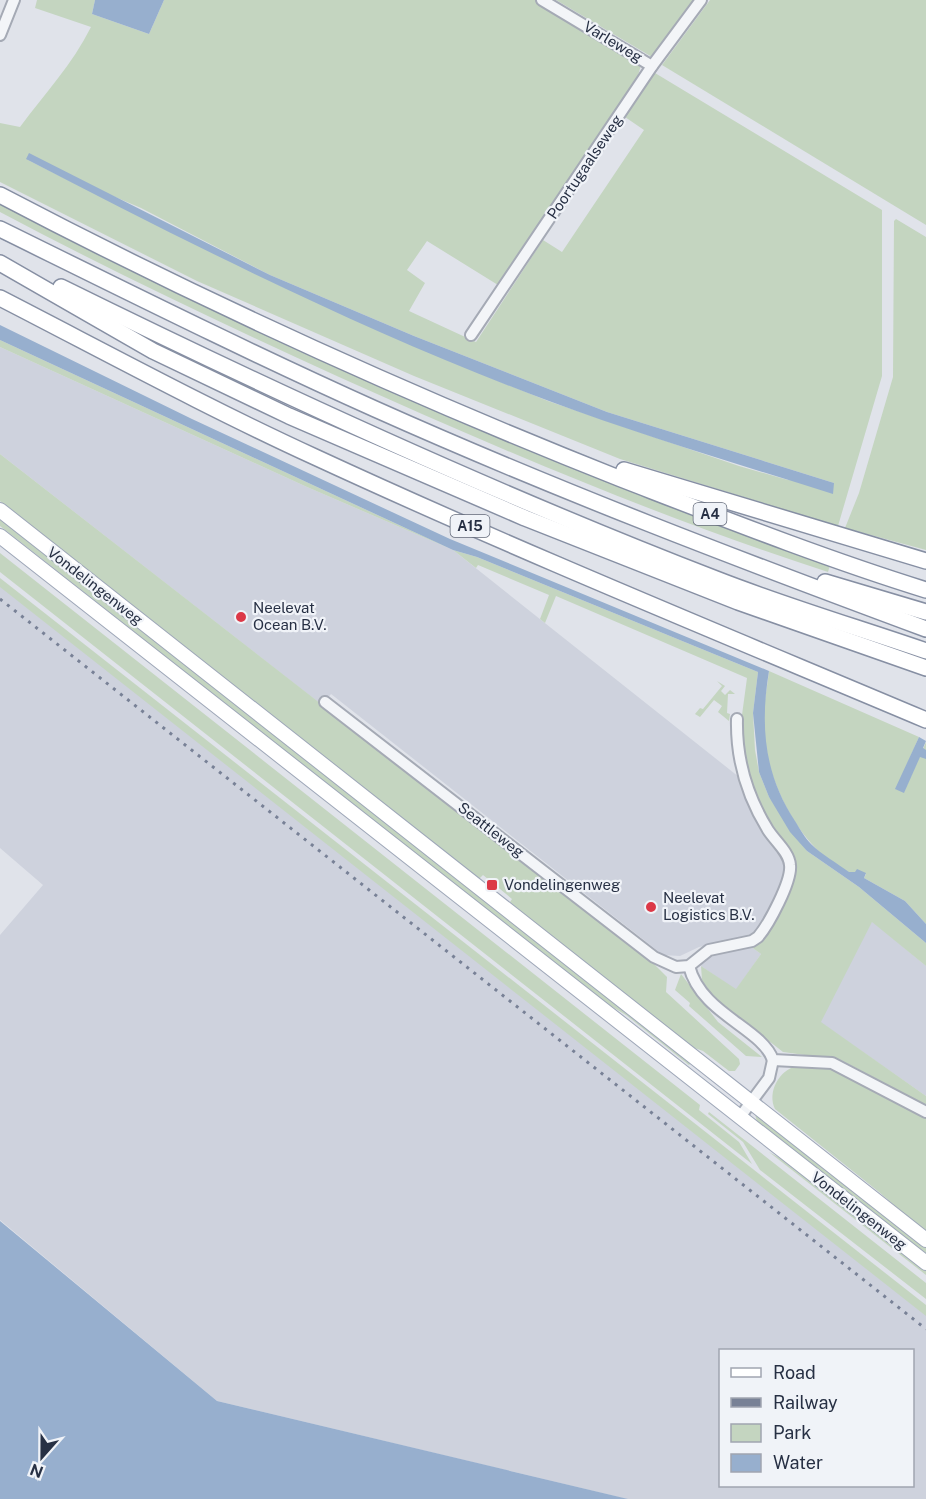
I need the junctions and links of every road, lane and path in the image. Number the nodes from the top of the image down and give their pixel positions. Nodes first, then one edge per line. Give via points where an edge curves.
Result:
1 (14, 0) edge
2 (542, 0) edge
3 (701, 0) edge
4 (0, 35) edge
5 (652, 66) junction
6 (0, 195) edge
7 (0, 229) edge
8 (0, 257) edge
9 (0, 263) edge
10 (0, 298) edge
11 (471, 335) dead end
12 (498, 430) junction
13 (0, 510) edge
14 (665, 532) junction
15 (0, 536) edge
16 (926, 561) edge
17 (926, 590) edge
18 (926, 612) edge
19 (926, 629) edge
20 (926, 651) edge
21 (891, 657) junction
22 (926, 668) edge
23 (926, 673) edge
24 (325, 702) dead end
25 (737, 719) dead end
26 (926, 720) edge
27 (690, 966) junction
28 (773, 1060) junction
29 (750, 1103) junction
30 (926, 1112) edge
31 (740, 1117) junction
32 (926, 1240) edge
33 (926, 1263) edge

1 - 4 street
2 - 5 street, Varleweg
3 - 5 street, Poortugaalseweg
5 - 11 street, Poortugaalseweg
6 - 12 highway via 168,282
7 - 14 highway via 375,409
8 - 20 highway via 376,438 534,507 718,580
9 - 21 highway, A15 via 153,351 289,416 525,518
10 - 26 highway, A15 via 316,458
12 - 16 highway
12 - 17 highway, A4 via 721,518
13 - 29 main road, Vondelingenweg
14 - 18 highway, A4
14 - 19 highway
15 - 31 main road, Vondelingenweg
21 - 22 highway, A15
21 - 23 highway, A15
24 - 27 street, Seattleweg via 654,957 676,967
25 - 27 street via 743,776 757,810 788,857 789,878 758,937 709,950
27 - 28 street via 697,985 713,1004 766,1047
28 - 29 street via 770,1078
28 - 30 street via 832,1063
29 - 31 street
29 - 32 main road, Vondelingenweg
31 - 33 main road, Vondelingenweg

